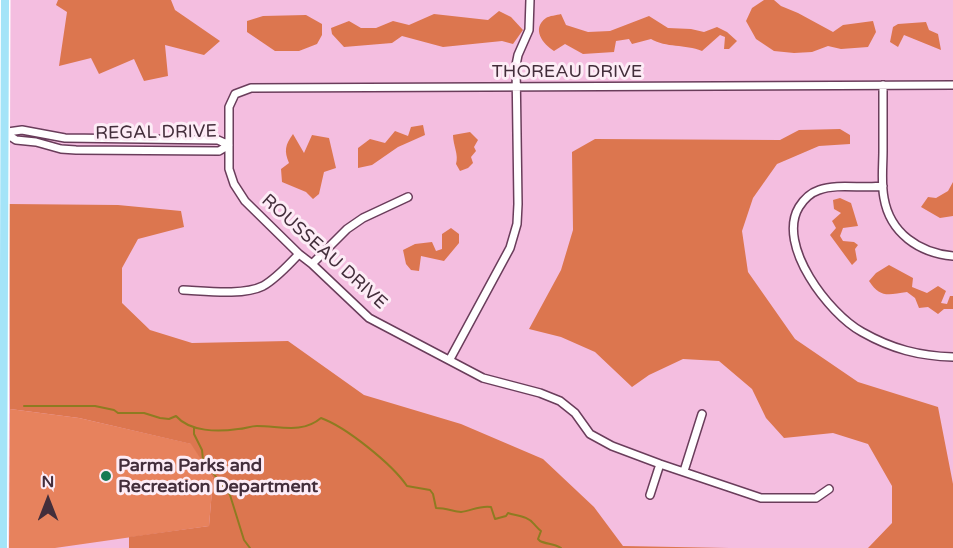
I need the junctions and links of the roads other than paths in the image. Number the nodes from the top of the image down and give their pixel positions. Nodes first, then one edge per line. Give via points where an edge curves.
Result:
1 (5, 0) edge
2 (530, 0) edge
3 (883, 85) junction
4 (953, 85) edge
5 (516, 87) junction
6 (3, 133) edge
7 (100, 138) junction
8 (229, 146) junction
9 (100, 150) junction
10 (883, 186) junction
11 (408, 197) dead end
12 (299, 254) junction
13 (953, 256) edge
14 (312, 264) junction
15 (183, 290) dead end
16 (953, 357) edge
17 (450, 359) junction
18 (702, 414) dead end
19 (2, 456) edge
20 (660, 464) junction
21 (684, 471) junction
22 (829, 489) dead end
23 (650, 495) dead end
24 (3, 548) edge

1 - 6 main road
2 - 5 street via 529,30 518,55
3 - 4 street, THOREAU DRIVE
3 - 5 street, THOREAU DRIVE
3 - 10 street
5 - 8 street, THOREAU DRIVE via 245,89 230,101
5 - 17 street via 517,224 510,248
6 - 7 street, REGAL DRIVE via 22,130 65,138
6 - 9 street, REGAL DRIVE via 16,140 61,149
6 - 19 main road
7 - 8 street, REGAL DRIVE via 218,140
7 - 9 street
8 - 9 street, REGAL DRIVE via 219,151
8 - 12 street, ROUSSEAU DRIVE via 229,169 245,201
10 - 13 street via 888,213 905,237 932,253
10 - 16 street via 819,189 805,197 793,221 793,241 804,268 838,313 860,331 923,356
11 - 14 street via 363,218
12 - 14 street, ROUSSEAU DRIVE
12 - 15 street via 279,274 254,289
14 - 17 street, ROUSSEAU DRIVE via 369,318
17 - 20 street, ROUSSEAU DRIVE via 483,378 560,401 575,413 590,434
18 - 21 street
19 - 24 main road
20 - 21 street, ROUSSEAU DRIVE
20 - 23 street
21 - 22 street, ROUSSEAU DRIVE via 761,498 816,498

